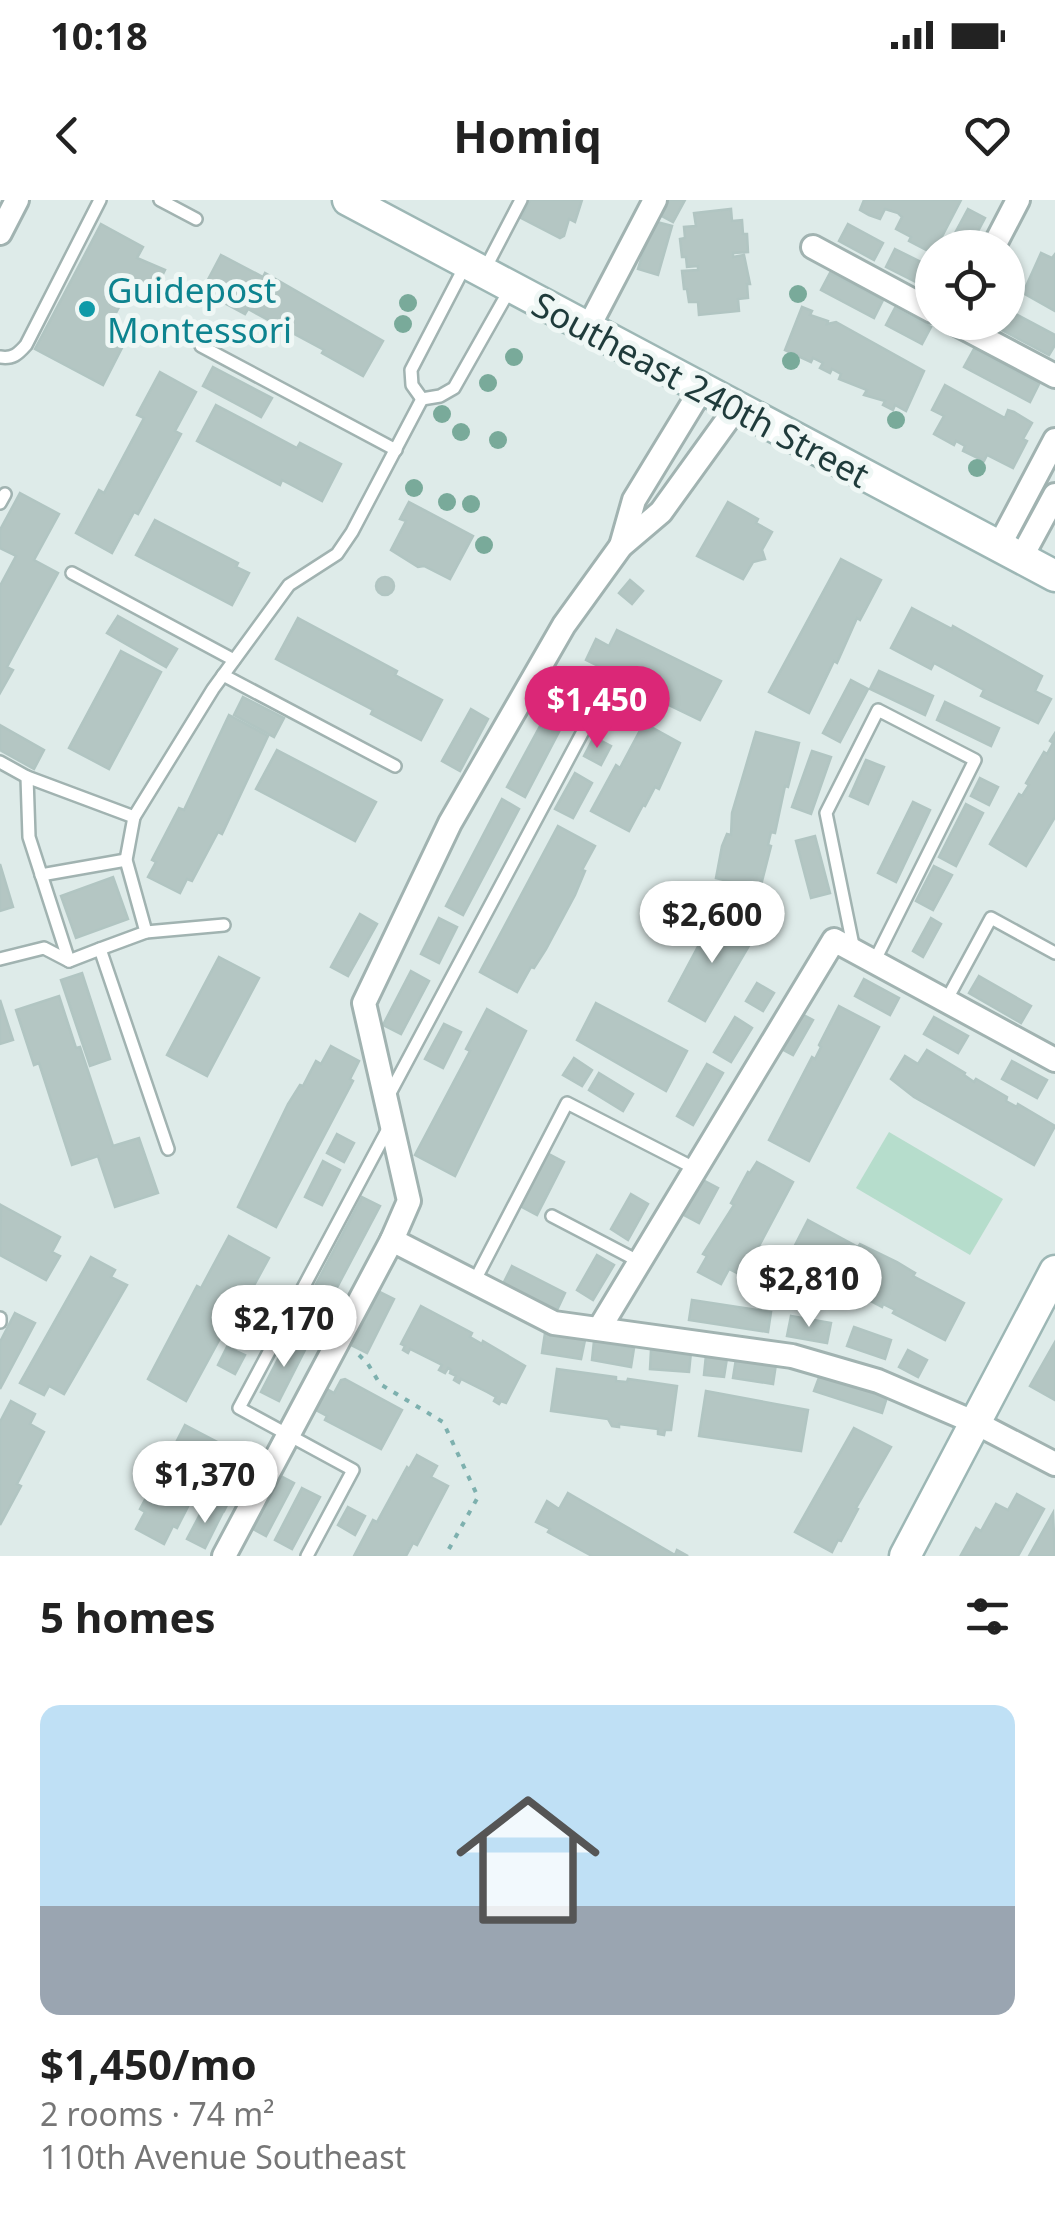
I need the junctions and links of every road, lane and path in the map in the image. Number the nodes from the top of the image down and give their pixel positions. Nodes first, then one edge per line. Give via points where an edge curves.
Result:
1 (17, 200) edge
2 (160, 200) edge
3 (348, 200) edge
4 (522, 200) edge
5 (656, 200) edge
6 (1018, 200) edge
7 (98, 201) edge
8 (196, 219) dead end
9 (1002, 230) edge
10 (0, 233) edge
11 (813, 248) dead end
12 (474, 268) junction
13 (511, 288) junction
14 (915, 302) edge
15 (587, 330) junction
16 (988, 340) edge
17 (201, 346) dead end
18 (0, 356) edge
19 (1055, 376) edge
20 (701, 390) junction
21 (422, 399) junction
22 (736, 408) junction
23 (1055, 440) edge
24 (396, 450) junction
25 (1055, 494) edge
26 (620, 546) junction
27 (1010, 552) junction
28 (72, 572) dead end
29 (1055, 576) edge
30 (234, 660) junction
31 (536, 673) junction
32 (223, 675) junction
33 (0, 762) edge
34 (395, 766) dead end
35 (27, 777) junction
36 (134, 817) junction
37 (126, 860) junction
38 (41, 875) junction
39 (224, 925) dead end
40 (146, 932) junction
41 (100, 949) junction
42 (854, 951) junction
43 (1055, 953) edge
44 (0, 959) edge
45 (69, 961) junction
46 (946, 1001) junction
47 (1055, 1060) edge
48 (390, 1110) junction
49 (168, 1149) dead end
50 (696, 1169) junction
51 (552, 1216) dead end
52 (392, 1240) junction
53 (640, 1262) junction
54 (1055, 1270) edge
55 (474, 1282) junction
56 (599, 1329) junction
57 (337, 1344) junction
58 (976, 1423) junction
59 (289, 1434) junction
60 (1053, 1458) edge
61 (224, 1556) edge
62 (307, 1556) edge
63 (445, 1556) edge
64 (905, 1556) edge

1 - 10 street
2 - 8 lane
3 - 12 main road, Southeast 240th Street
4 - 12 lane
5 - 15 street
6 - 9 street
7 - 18 lane via 26,345 19,354
11 - 14 street
12 - 13 main road, Southeast 240th Street
12 - 21 lane via 411,370
13 - 15 main road, Southeast 240th Street
13 - 21 lane via 454,388
15 - 20 main road, Southeast 240th Street
16 - 19 street
17 - 24 lane
20 - 22 main road, Southeast 240th Street
20 - 26 street via 634,500
21 - 24 lane
22 - 26 street via 661,512
22 - 27 main road, Southeast 240th Street
23 - 27 street
24 - 30 lane via 337,554 289,585
25 - 27 street
26 - 31 street
27 - 29 main road, Southeast 240th Street
28 - 30 lane
30 - 32 lane
31 - 48 street via 450,823 364,1004
31 - 48 lane via 596,707
32 - 34 lane
32 - 36 lane
33 - 35 lane
35 - 36 lane
35 - 38 lane via 29,836
36 - 37 lane
37 - 38 lane
37 - 40 lane
38 - 45 lane
39 - 40 lane
40 - 41 lane
41 - 45 lane
41 - 49 lane
42 - 42 lane via 975,760 878,710 826,813
42 - 46 street
42 - 50 street
43 - 46 lane via 990,918
44 - 45 lane via 44,948
46 - 47 street
48 - 52 street via 409,1201
48 - 59 lane via 239,1408
50 - 53 street
50 - 55 lane via 567,1103
51 - 53 lane
52 - 55 street
52 - 57 street
53 - 56 street
54 - 58 main road
55 - 56 street via 554,1324
56 - 58 street via 792,1356 878,1381
57 - 59 street
57 - 63 path via 364,1359 380,1384 443,1422 451,1435 478,1497
58 - 60 street
58 - 64 main road
59 - 61 street
59 - 62 lane via 353,1470

